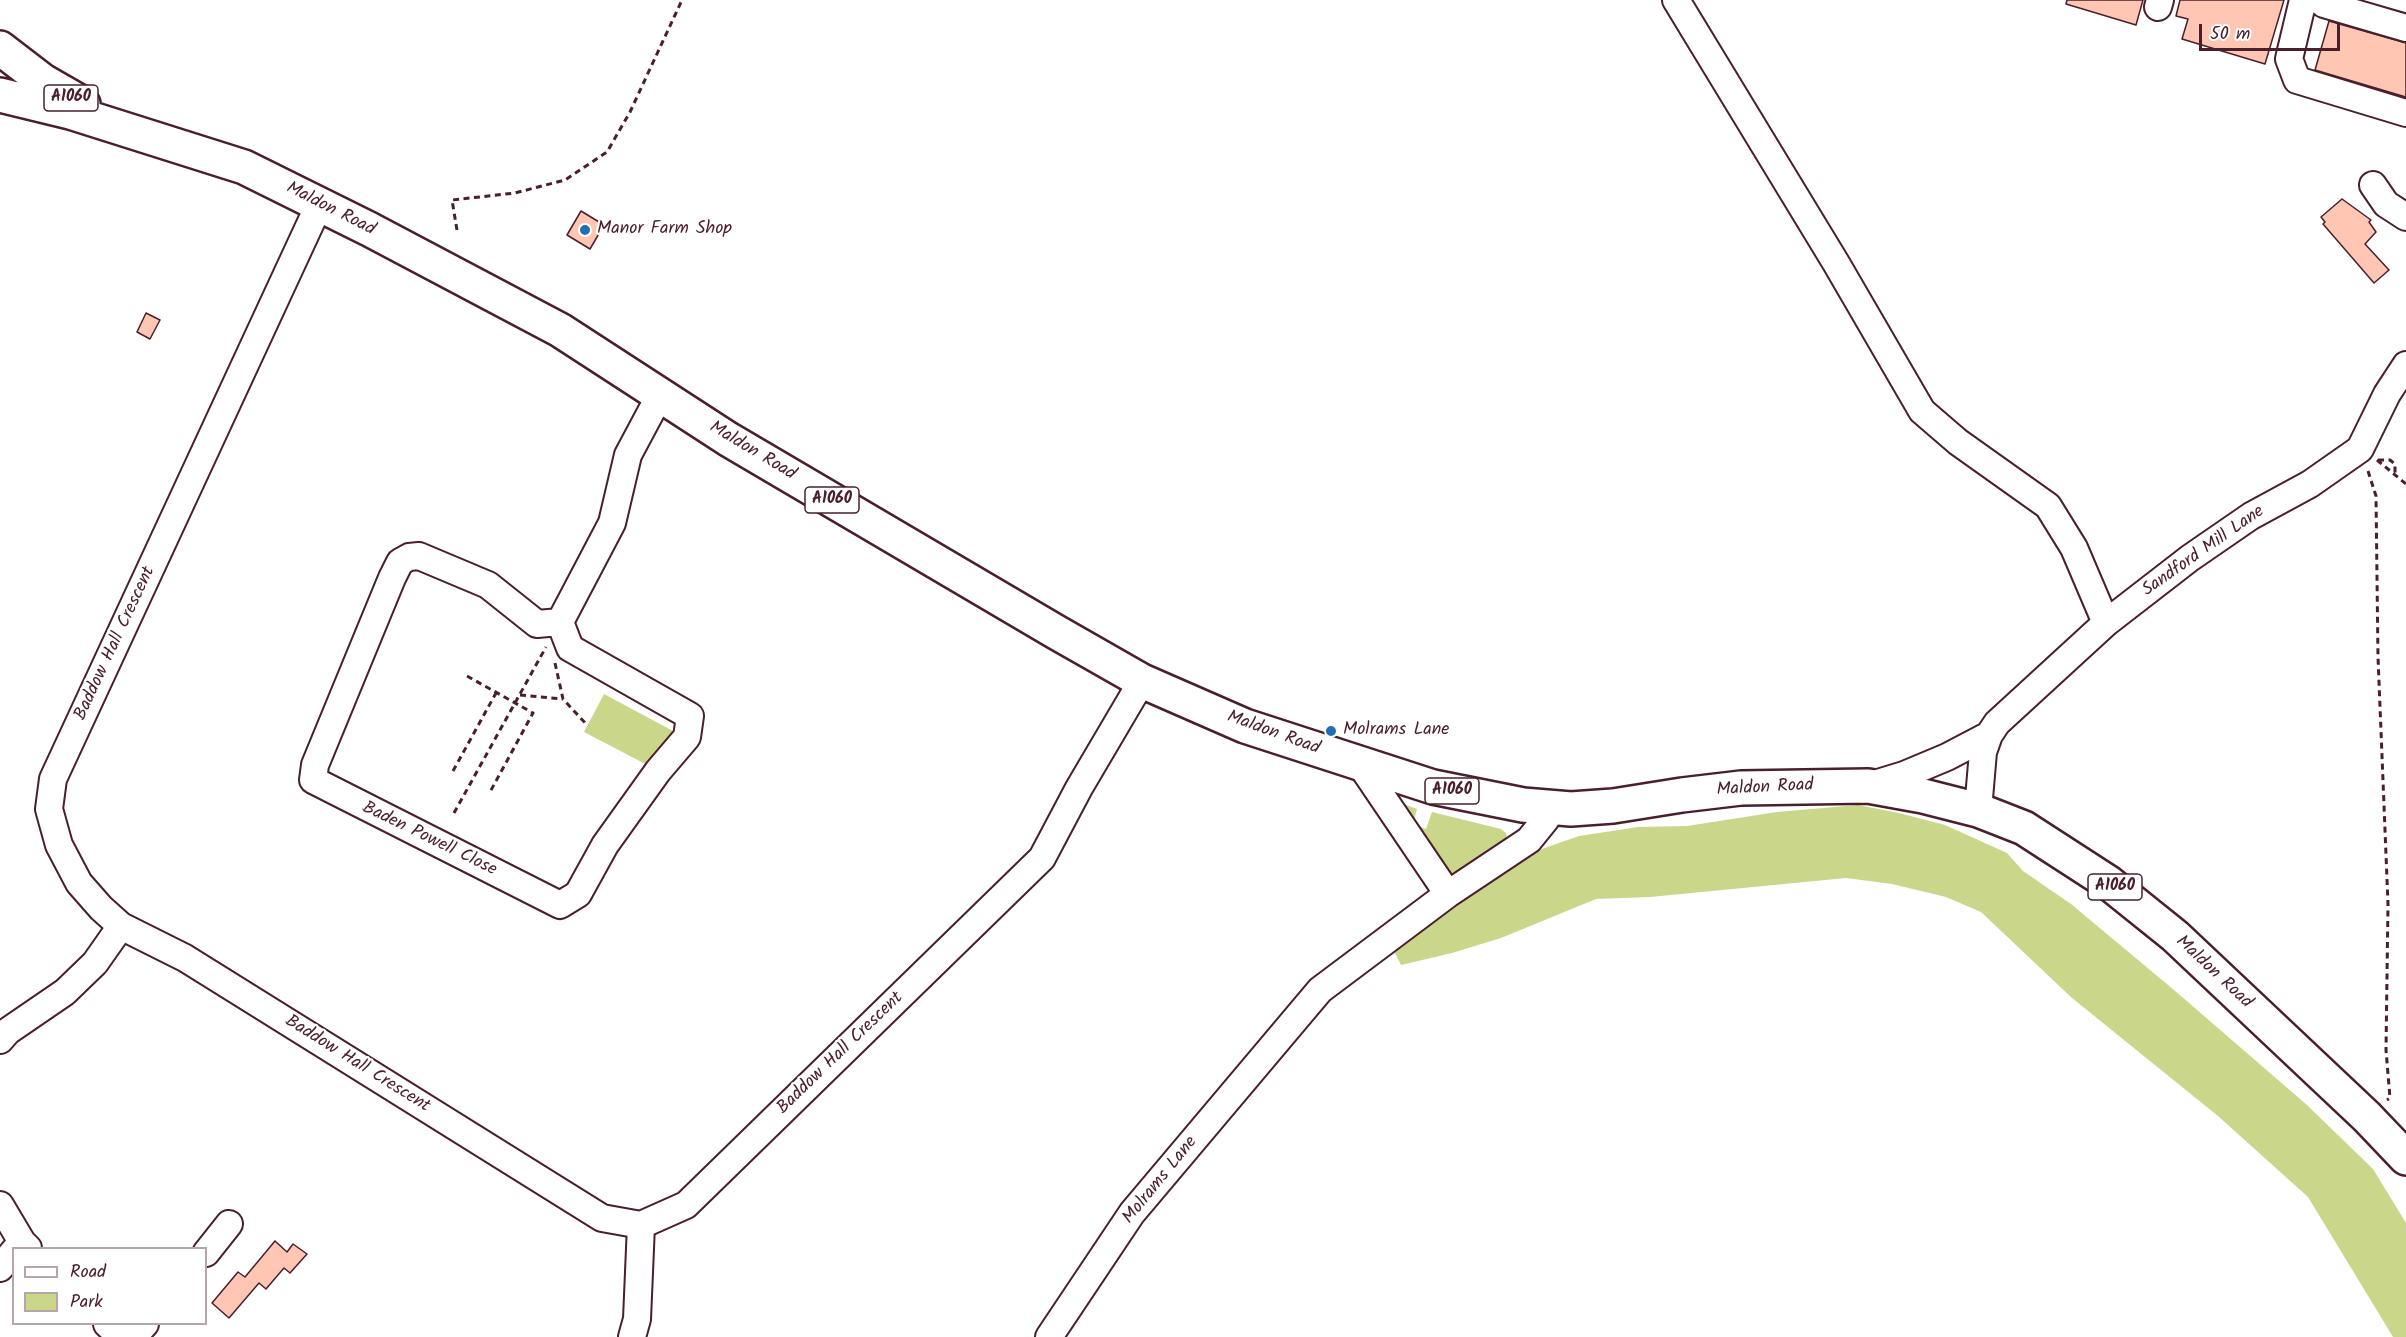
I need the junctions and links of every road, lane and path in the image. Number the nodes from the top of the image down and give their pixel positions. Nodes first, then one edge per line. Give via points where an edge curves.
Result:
1 (682, 0) edge
2 (1676, 0) edge
3 (2303, 0) edge
4 (2319, 0) edge
5 (2406, 28) edge
6 (0, 48) edge
7 (0, 95) edge
8 (2406, 113) edge
9 (150, 136) junction
10 (2373, 185) dead end
11 (320, 205) junction
12 (2406, 217) edge
13 (457, 230) dead end
14 (2406, 365) edge
15 (660, 395) junction
16 (2361, 449) junction
17 (2395, 474) junction
18 (2406, 484) edge
19 (2106, 623) junction
20 (556, 628) junction
21 (467, 676) dead end
22 (1142, 681) junction
23 (496, 693) junction
24 (520, 695) junction
25 (563, 699) junction
26 (515, 703) junction
27 (588, 726) dead end
28 (1989, 735) junction
29 (1360, 764) junction
30 (453, 771) dead end
31 (1868, 786) junction
32 (490, 792) dead end
33 (1547, 808) junction
34 (1978, 810) junction
35 (454, 813) dead end
36 (1448, 894) junction
37 (121, 926) junction
38 (0, 1040) edge
39 (2367, 1117) junction
40 (2406, 1158) edge
41 (0, 1205) edge
42 (641, 1225) junction
43 (20, 1247) edge
44 (12, 1256) edge
45 (0, 1268) edge
46 (109, 1325) edge
47 (143, 1325) edge
48 (121, 1337) edge
49 (132, 1337) edge
50 (632, 1337) edge
51 (1049, 1337) edge

1 - 13 path via 607,152 565,180 515,193 453,200
2 - 19 street via 1922,411 1958,442 2048,506 2074,548
3 - 8 street via 2289,59 2297,80
4 - 5 street
6 - 9 main road, Maldon Road / A1060 via 77,101
7 - 9 main road, Maldon Road / A1060
9 - 11 main road, Maldon Road / A1060 via 244,167
10 - 12 street via 2386,204
11 - 15 main road, Maldon Road / A1060 via 560,330
11 - 37 street, Baddow Hall Crescent via 53,779 49,809 59,845 79,883
14 - 16 street via 2387,394
15 - 20 street via 628,455 612,523
15 - 22 main road, Maldon Road / A1060 via 738,445
16 - 19 street, Sandford Mill Lane via 2310,484 2251,516
16 - 39 path via 2376,496 2390,1098
17 - 17 path via 2387,468 2376,460 2396,464
17 - 18 path
19 - 28 street, Sandford Mill Lane via 1997,723
20 - 20 street, Baden Powell Close via 537,624 488,585 419,556 400,562 315,765 314,780 560,904 578,894 605,845 687,737 690,716 570,648
20 - 24 path
20 - 25 path via 555,665
21 - 23 path
22 - 29 main road, Maldon Road / A1060 via 1245,726
22 - 42 street, Baddow Hall Crescent via 1042,858 686,1205
23 - 26 path
23 - 30 path
24 - 25 path
24 - 26 path
25 - 27 path
26 - 32 path via 533,713
26 - 35 path
28 - 31 street, Sandford Mill Lane via 1947,757
28 - 34 street, Sandford Mill Lane via 1983,752
29 - 33 main road, Maldon Road / A1060 via 1477,797
29 - 36 street
31 - 33 main road, Maldon Road / A1060 via 1741,788 1613,806
31 - 34 main road, Maldon Road / A1060
33 - 36 street, Molrams Lane via 1546,819 1528,840
34 - 39 main road, Maldon Road / A1060 via 2024,828 2109,883 2175,936
36 - 51 street, Molrams Lane via 1320,990 1132,1213
37 - 38 street via 95,963 65,992
37 - 42 street, Baddow Hall Crescent via 184,958 603,1218
39 - 40 main road, Maldon Road / A1060
41 - 43 street
42 - 50 street via 637,1319
44 - 45 street
46 - 48 street
47 - 49 street

